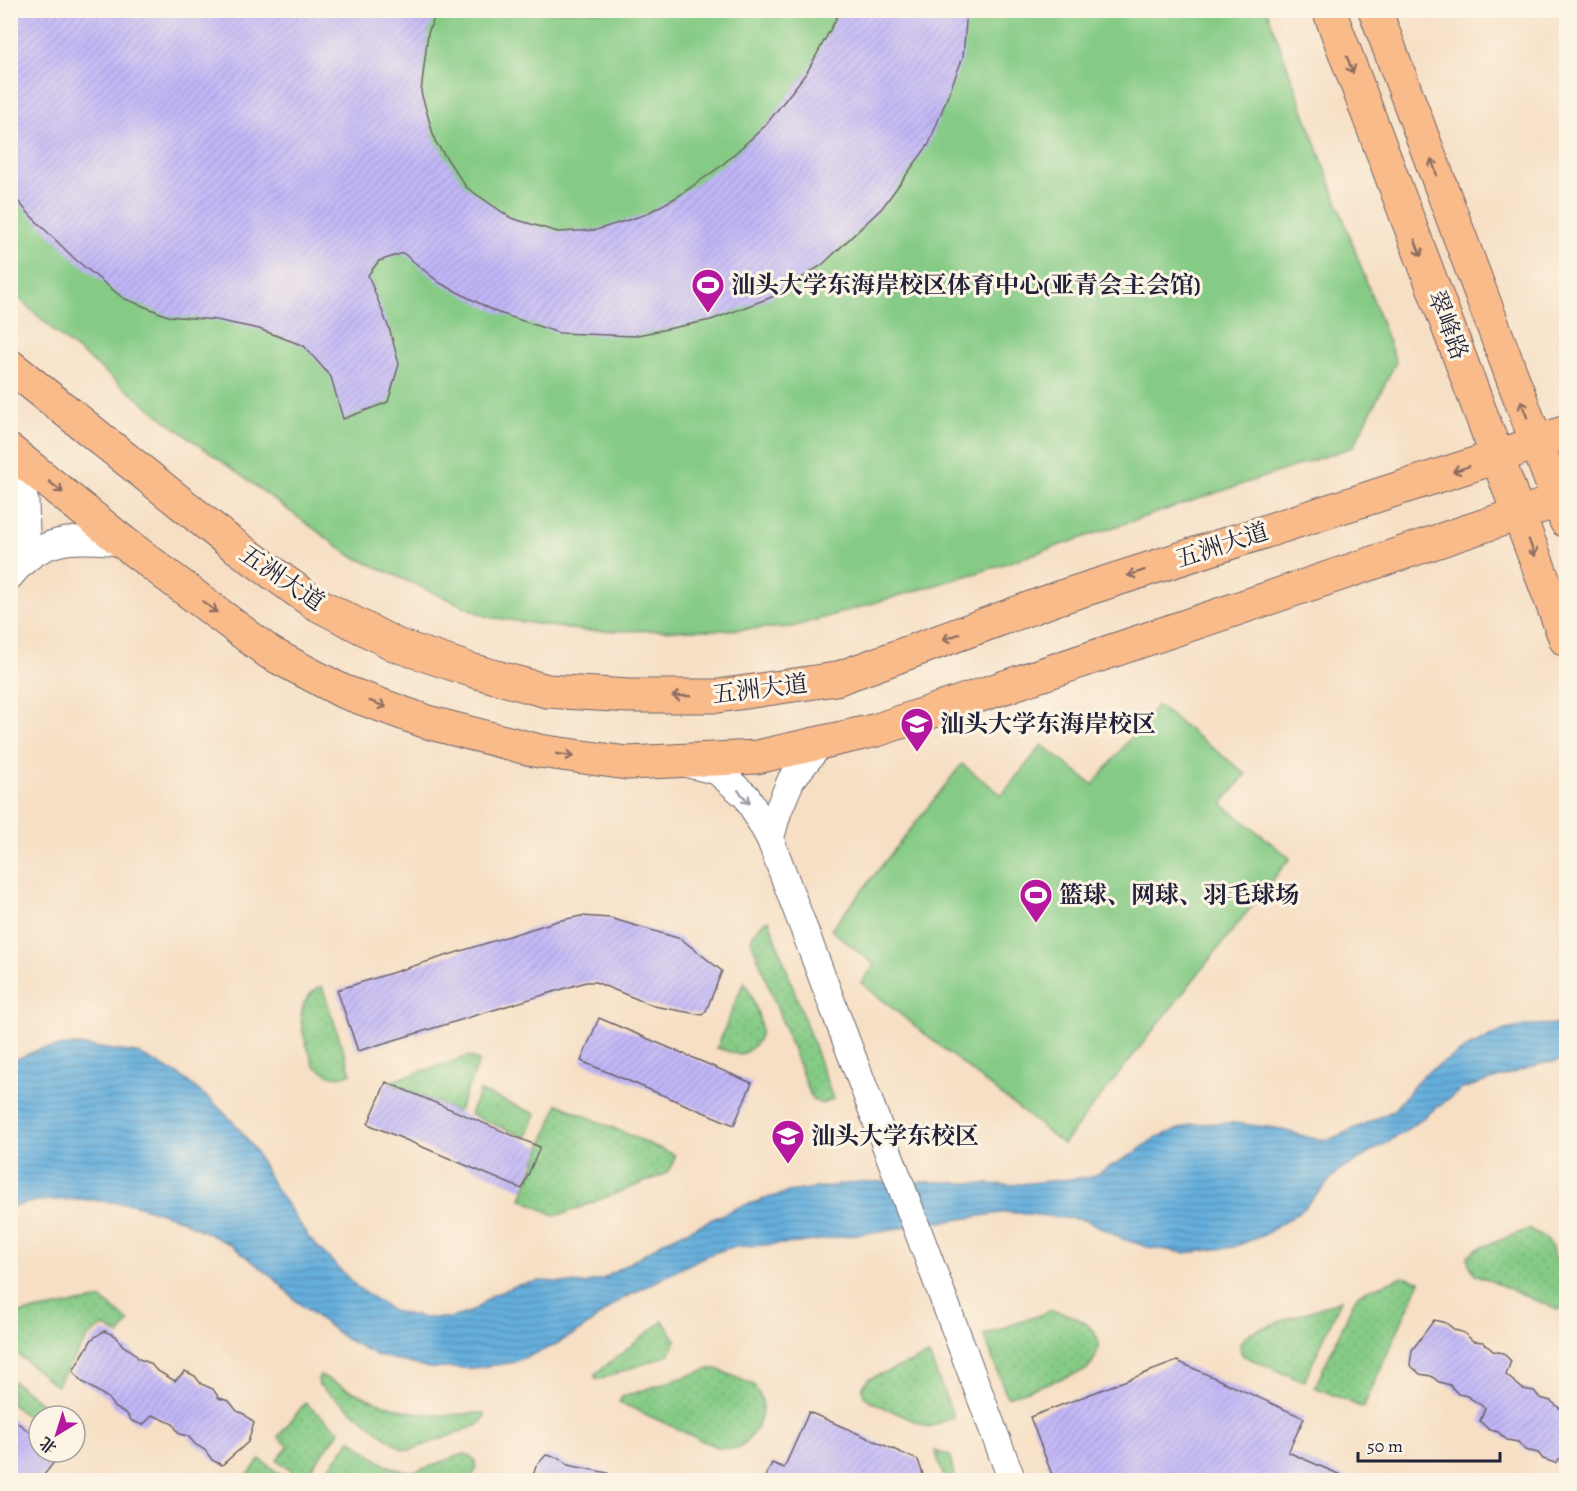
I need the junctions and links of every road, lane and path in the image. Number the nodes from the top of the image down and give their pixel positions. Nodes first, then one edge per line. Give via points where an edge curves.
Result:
1 (1329, 10) edge
2 (1375, 10) edge
3 (10, 366) edge
4 (1552, 438) edge
5 (11, 451) edge
6 (1497, 457) junction
7 (1564, 507) edge
8 (1519, 513) junction
9 (123, 542) junction
10 (17, 567) edge
11 (1566, 640) edge
12 (821, 743) junction
13 (676, 761) junction
14 (770, 839) junction
15 (1012, 1480) edge

1 -> 6 main road, 翠峰路
4 -> 2 main road, 翠峰路
6 -> 3 main road, 五洲大道 via 1058,598 836,679 718,696 547,691 396,645 313,602 227,540
4 - 6 main road, 五洲大道
4 - 7 main road, 翠峰路
5 -> 9 main road
5 - 10 street via 25,502 26,532
6 - 8 main road, 翠峰路
7 - 8 main road
8 -> 11 main road, 翠峰路
8 - 12 main road via 877,730
9 - 10 street via 82,539 48,545
9 -> 13 main road via 270,653 342,691 427,722 539,751 627,764
12 - 13 main road via 757,757
12 - 14 street via 791,780
13 -> 14 street via 717,771 747,797
14 - 15 street

